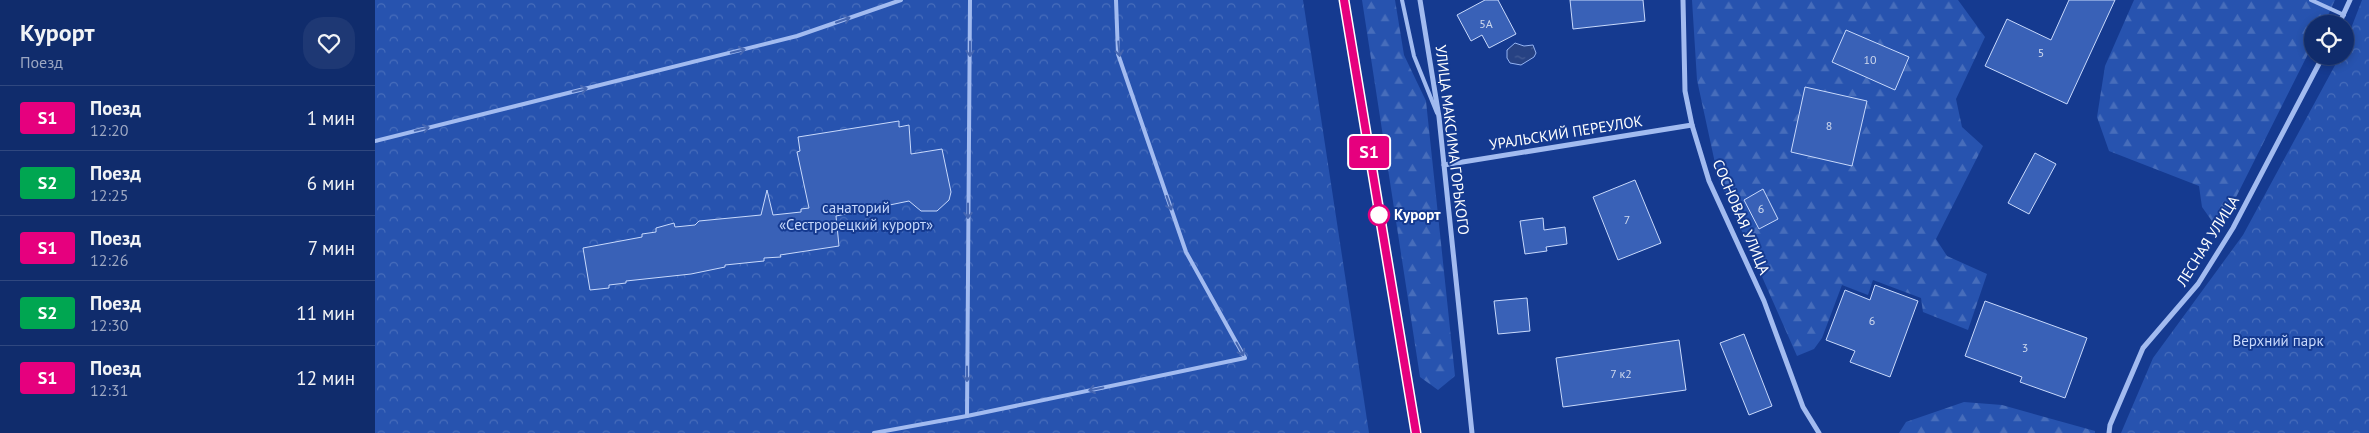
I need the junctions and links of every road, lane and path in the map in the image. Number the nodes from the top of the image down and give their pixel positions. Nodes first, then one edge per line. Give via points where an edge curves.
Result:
1 (901, 0) edge
2 (970, 0) edge
3 (1116, 0) edge
4 (1402, 0) edge
5 (1420, 0) edge
6 (1683, 0) edge
7 (2311, 0) edge
8 (2350, 0) edge
9 (2344, 15) joint
10 (2318, 65) edge
11 (1439, 117) junction
12 (1692, 125) junction
13 (375, 141) edge
14 (1444, 165) junction
15 (967, 416) junction
16 (874, 433) edge
17 (1472, 433) edge
18 (1819, 433) edge
19 (2109, 433) edge

13 -> 1 lane via 797,36
2 -> 15 lane
3 -> 15 lane via 1118,54 1186,252 1245,358
4 - 11 lane via 1414,56
5 - 11 street, УЛИЦА МАКСИМА ГОРЬКОГО
6 - 12 street, СОСНОВАЯ УЛИЦА via 1685,91
7 - 9 lane
8 - 9 street
10 - 19 street, ЛЕСНАЯ УЛИЦА via 2233,228 2198,284 2143,348
11 - 14 street, УЛИЦА МАКСИМА ГОРЬКОГО
12 - 14 street, УРАЛЬСКИЙ ПЕРЕУЛОК
12 - 18 street, СОСНОВАЯ УЛИЦА via 1709,181 1764,301 1803,407
14 - 17 street, УЛИЦА МАКСИМА ГОРЬКОГО
15 - 16 lane

